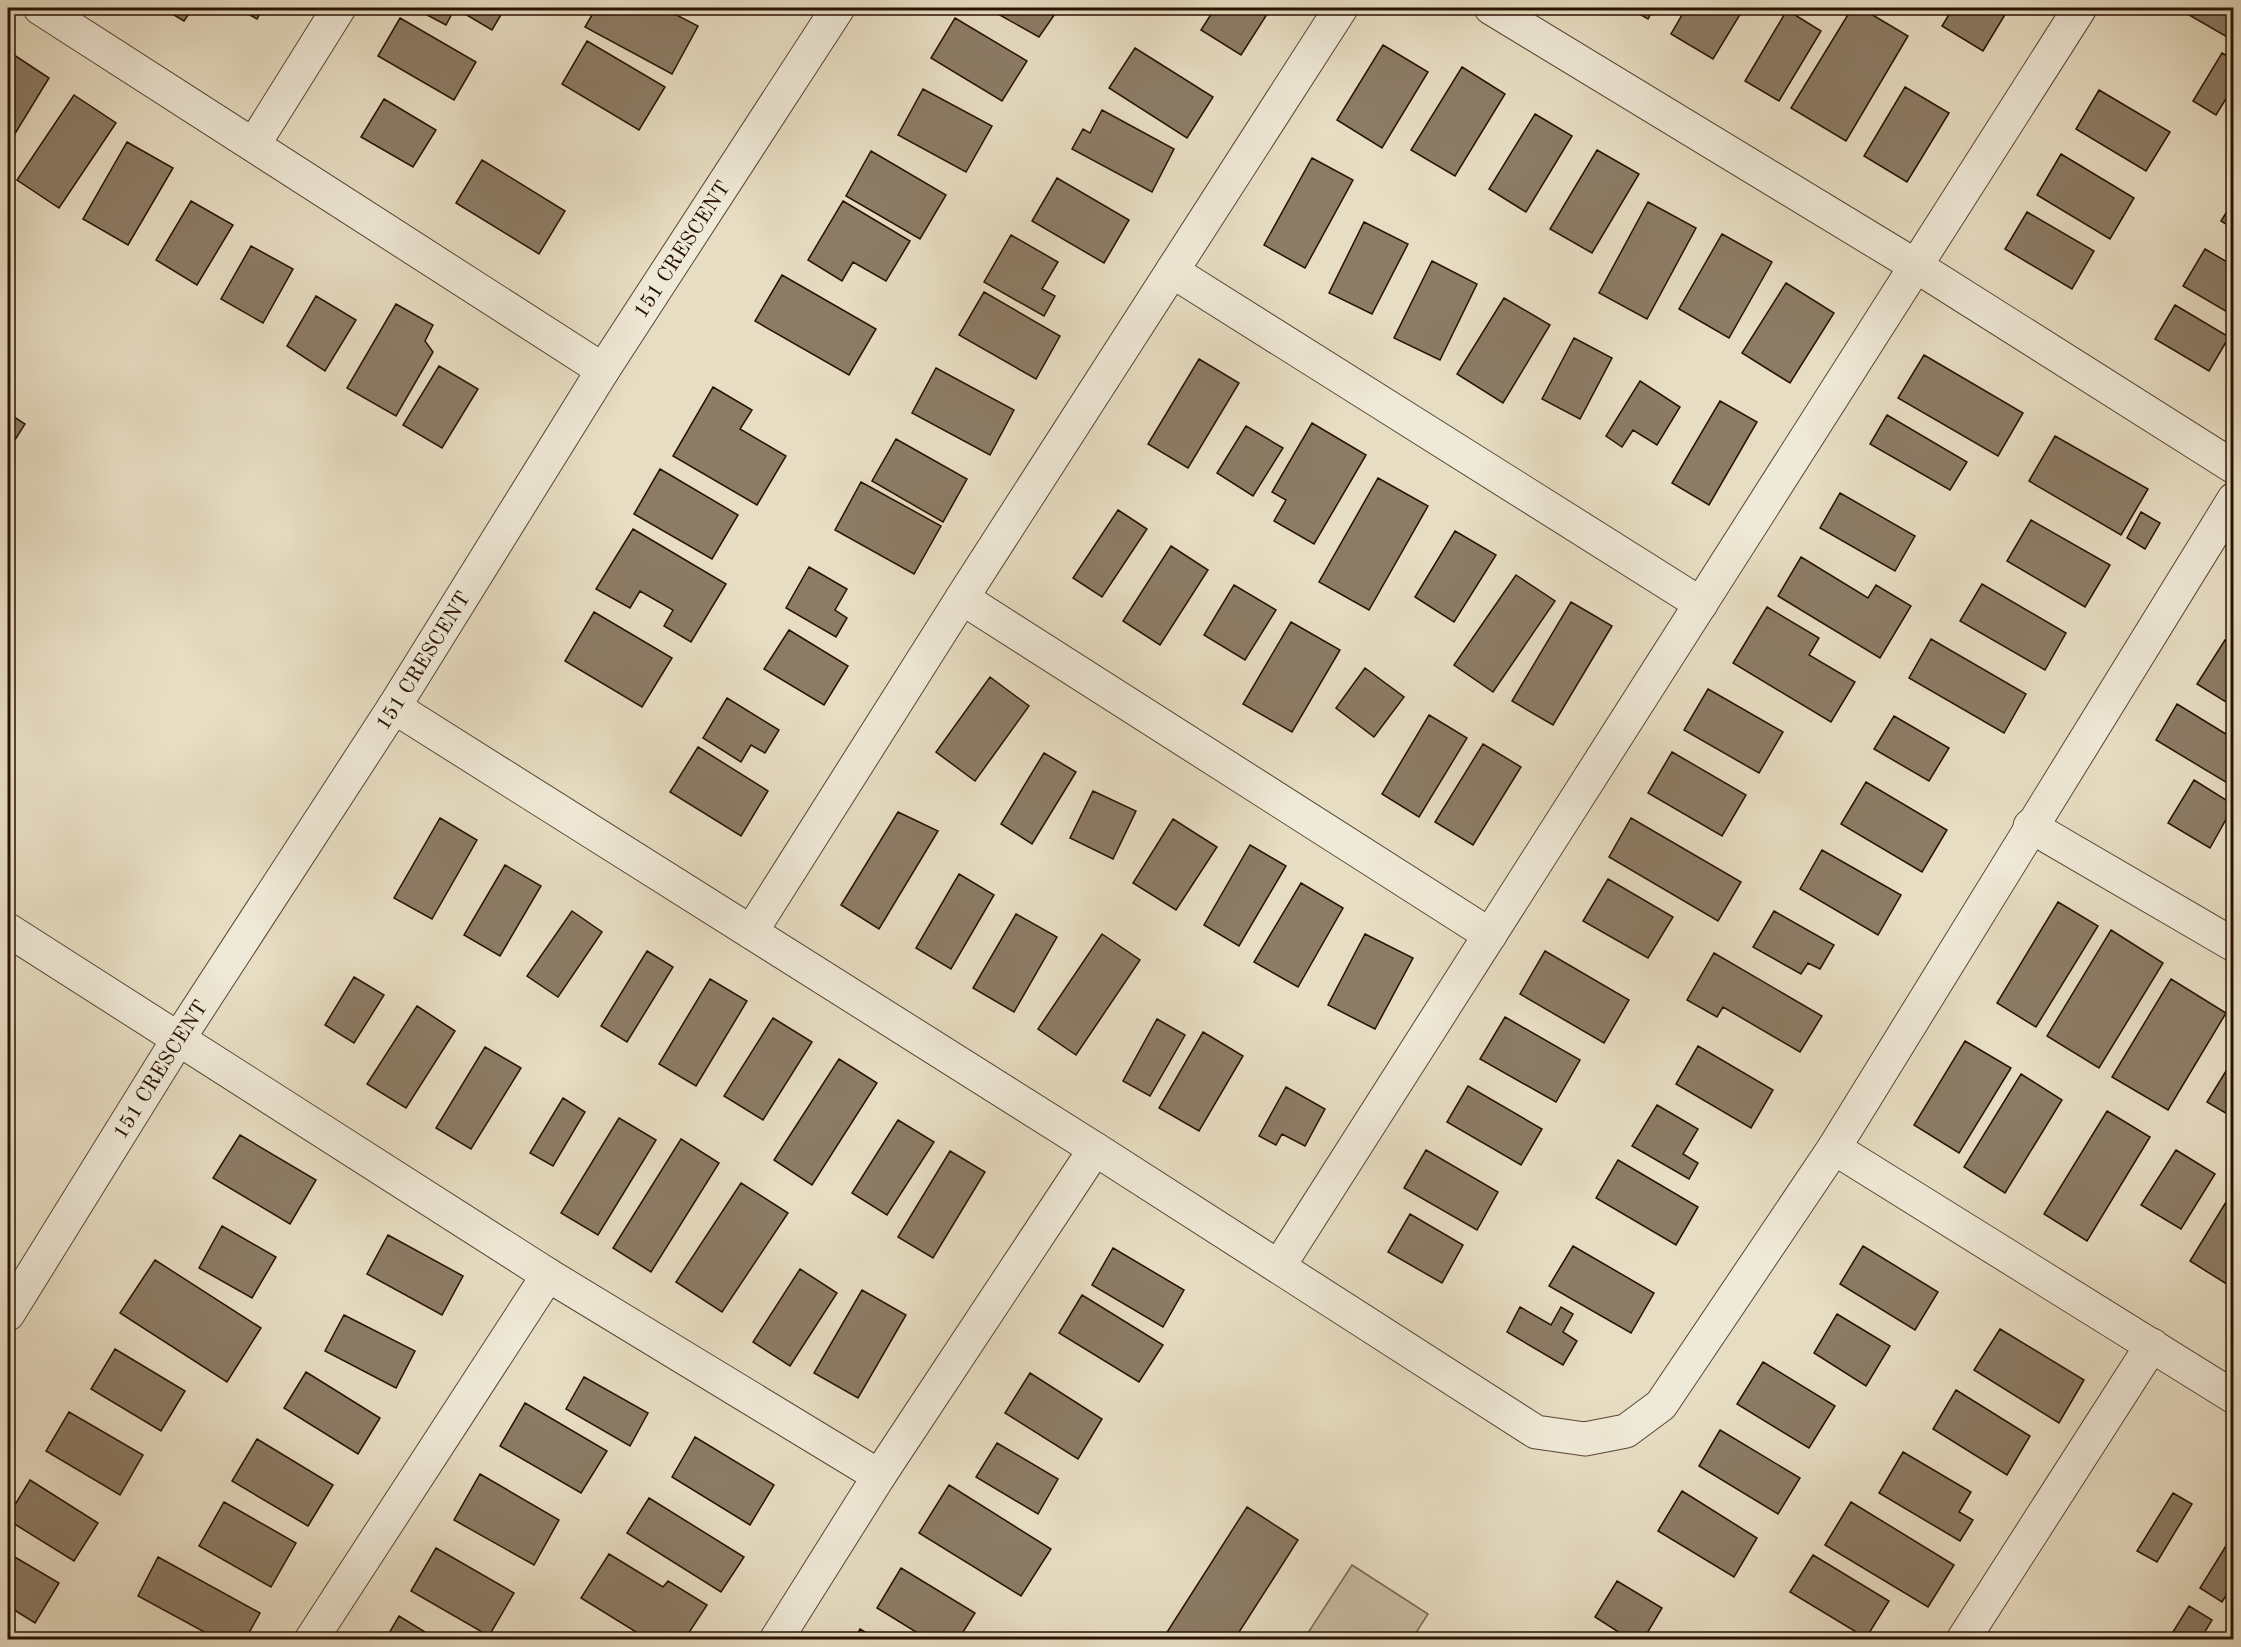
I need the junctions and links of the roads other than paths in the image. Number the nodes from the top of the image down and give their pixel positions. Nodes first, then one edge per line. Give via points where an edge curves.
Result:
1 (40, 8) edge
2 (339, 8) edge
3 (838, 8) edge
4 (1341, 8) edge
5 (1491, 8) edge
6 (2080, 8) edge
7 (254, 144) junction
8 (1916, 266) junction
9 (1172, 271) junction
10 (603, 370) junction
11 (2234, 467) edge
12 (2234, 499) edge
13 (962, 598) junction
14 (1701, 604) junction
15 (394, 707) junction
16 (2030, 826) junction
17 (8, 930) edge
18 (751, 932) junction
19 (1490, 935) junction
20 (2234, 945) edge
21 (179, 1038) junction
22 (1834, 1148) junction
23 (1095, 1149) junction
24 (1279, 1266) junction
25 (548, 1275) junction
26 (8, 1314) edge
27 (2152, 1344) junction
28 (2234, 1397) edge
29 (879, 1476) junction
30 (311, 1640) edge
31 (776, 1640) edge
32 (1963, 1640) edge

1 - 7 street
2 - 7 street
3 - 10 street, 151 CRESCENT
4 - 9 street
5 - 8 street
6 - 8 street
7 - 10 street
8 - 11 street
8 - 14 street
9 - 13 street
9 - 14 street
10 - 15 street, 151 CRESCENT
12 - 16 street
13 - 18 street
13 - 19 street
14 - 19 street
15 - 18 street
15 - 21 street, 151 CRESCENT
16 - 20 street
16 - 22 street
17 - 21 street
18 - 23 street
19 - 24 street
21 - 25 street
21 - 26 street, 151 CRESCENT
22 - 24 street via 1661,1405 1626,1431 1585,1440 1536,1432
22 - 27 street
23 - 24 street
23 - 29 street
25 - 29 street
25 - 30 street
27 - 28 street
27 - 32 street
29 - 31 street

